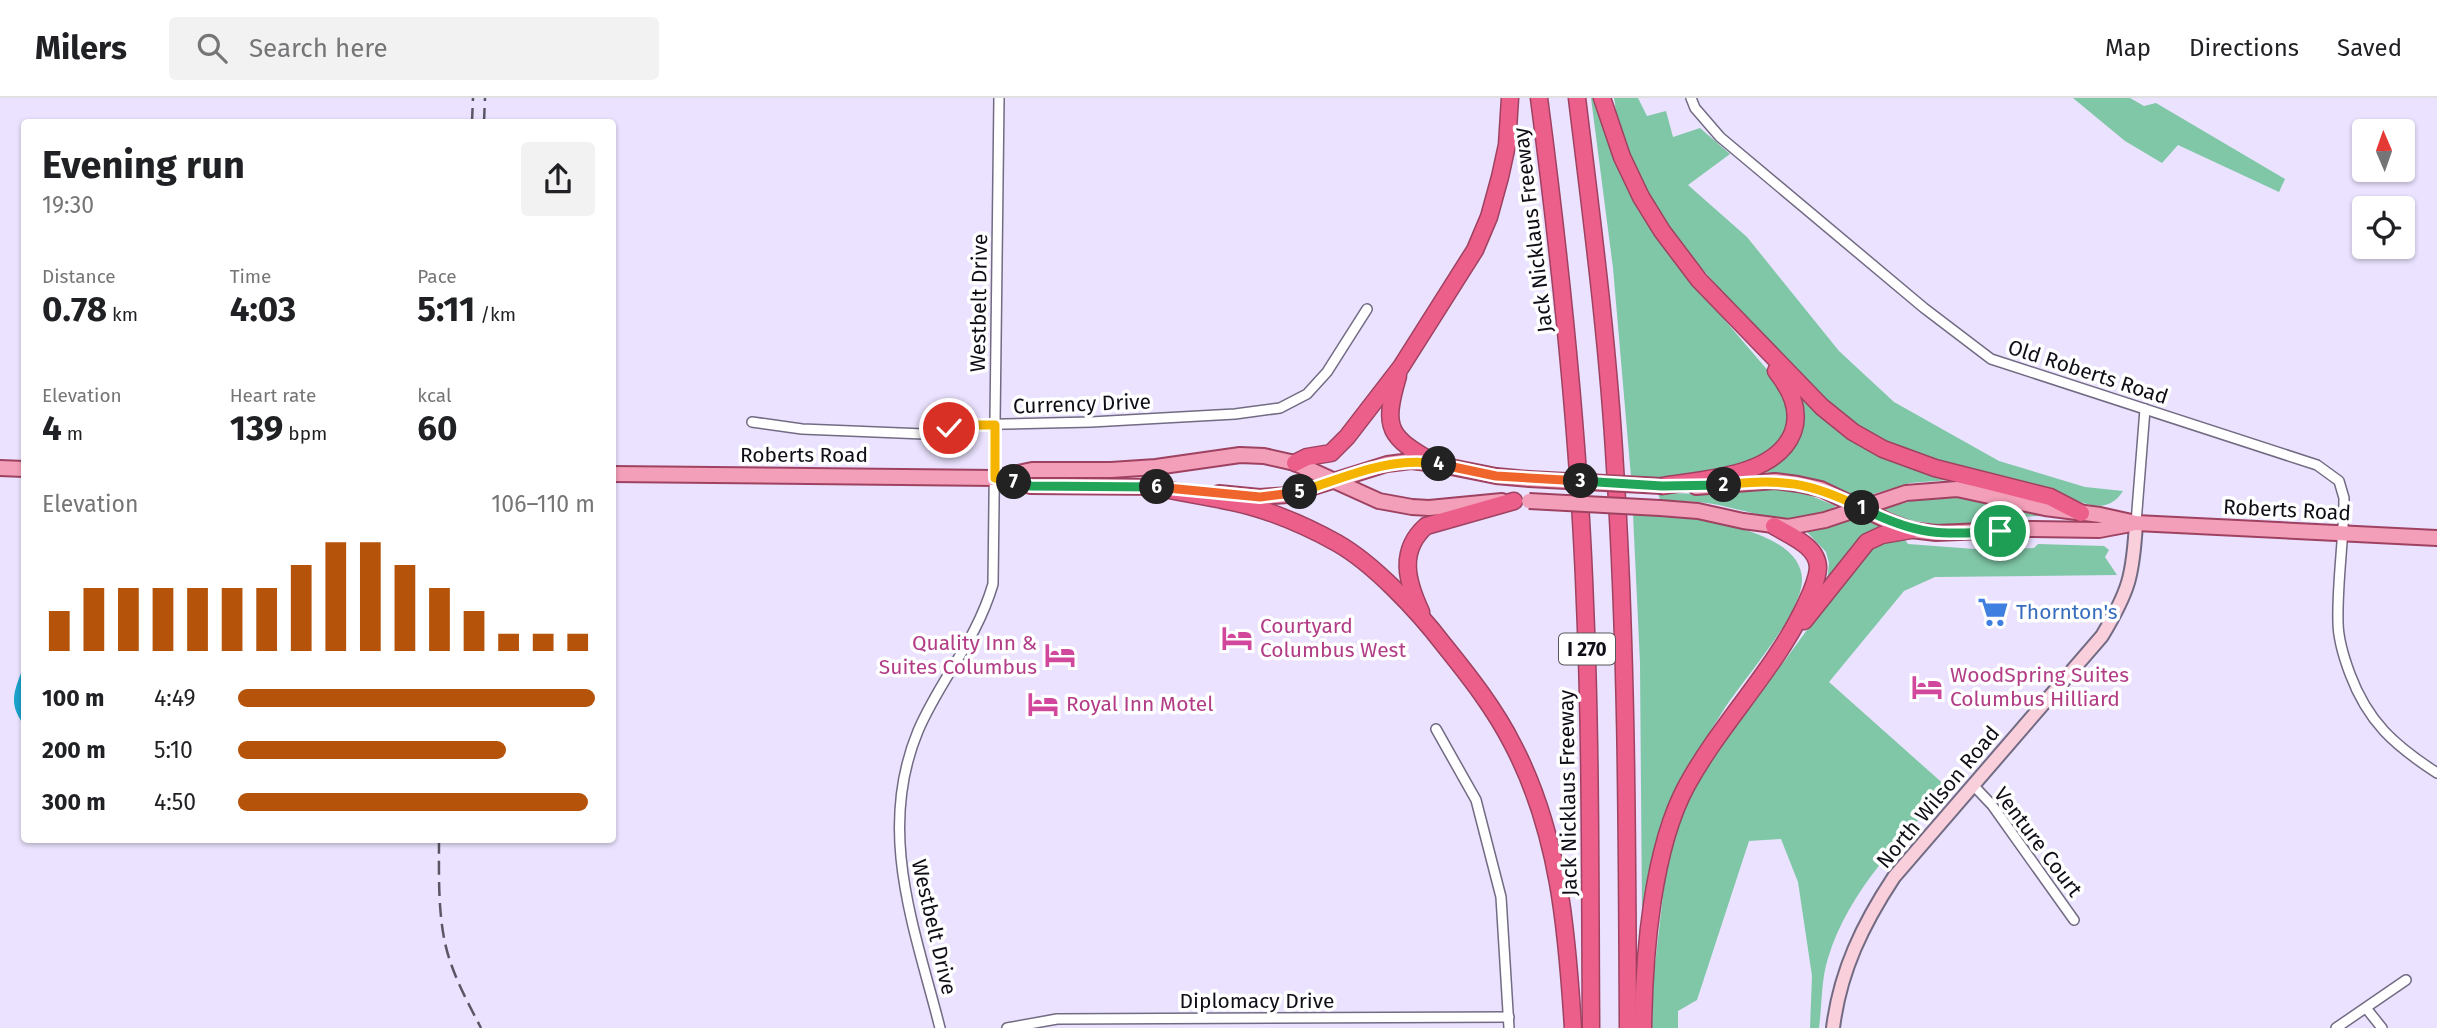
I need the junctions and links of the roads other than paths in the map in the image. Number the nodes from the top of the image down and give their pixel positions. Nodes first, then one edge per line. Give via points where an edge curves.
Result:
1 (999, 98) edge
2 (1510, 98) edge
3 (1539, 98) edge
4 (1577, 98) edge
5 (1602, 98) edge
6 (1691, 98) edge
7 (1367, 309) dead end
8 (1760, 345) junction
9 (1401, 367) junction
10 (2145, 409) junction
11 (752, 422) dead end
12 (995, 425) junction
13 (1295, 463) junction
14 (1436, 464) junction
15 (0, 468) edge
16 (21, 469) edge
17 (616, 474) edge
18 (995, 478) junction
19 (1334, 480) junction
20 (1662, 486) junction
21 (1155, 487) junction
22 (1521, 501) junction
23 (1861, 508) junction
24 (2081, 513) junction
25 (2136, 523) junction
26 (1774, 526) junction
27 (1911, 530) junction
28 (2342, 533) junction
29 (2437, 538) edge
30 (1424, 619) junction
31 (1782, 647) junction
32 (1436, 729) dead end
33 (2437, 773) edge
34 (1973, 785) junction
35 (2074, 920) dead end
36 (2406, 980) dead end
37 (2366, 1008) junction
38 (1509, 1017) junction
39 (1297, 1023) edge
40 (940, 1028) edge
41 (1007, 1028) edge
42 (1509, 1028) edge
43 (1573, 1028) edge
44 (1591, 1028) edge
45 (1628, 1028) edge
46 (1643, 1028) edge
47 (1833, 1028) edge
48 (2336, 1028) edge
49 (2382, 1028) edge

1 - 12 street, Westbelt Drive
2 - 9 highway via 1507,145 1489,217 1475,250
3 - 44 highway, Jack Nicklaus Freeway / I 270 via 1561,271 1581,514 1590,769
4 - 45 highway, I 270 via 1615,466 1626,767
5 - 8 highway via 1622,157 1662,231 1699,280
6 - 10 street, Old Roberts Road via 1720,137 1991,359
7 - 12 street, Currency Drive via 1327,372 1307,394 1280,408
8 - 20 highway via 1794,402 1795,424 1786,445 1773,458 1743,471
8 - 24 highway via 1832,415 1883,449 1935,468 2050,497
9 - 13 highway via 1331,453
9 - 14 highway via 1390,400 1391,429 1398,439
10 - 25 street, North Wilson Road
10 - 28 street, Old Roberts Road via 2326,470 2343,491
11 - 12 street, Currency Drive via 906,435 960,425
12 - 18 street, Westbelt Drive
13 - 18 main road, Roberts Road via 1240,455 1156,467 1032,470
13 - 19 main road, Roberts Road
14 - 19 main road, Roberts Road via 1399,462
14 - 20 main road, Roberts Road, bridge via 1529,479
15 - 16 main road
17 - 18 main road, Roberts Road
18 - 21 main road, Roberts Road via 1031,486
18 - 40 street, Westbelt Drive via 993,584 985,612 923,722 901,793 901,870
19 - 21 main road, Roberts Road via 1298,493 1260,497
19 - 22 main road, Roberts Road via 1379,501 1412,508
20 - 23 main road, Roberts Road via 1775,481 1822,489
21 - 30 highway via 1249,506 1338,544
22 - 26 main road, Roberts Road, bridge via 1698,510
22 - 30 highway via 1426,526 1417,534 1407,575
23 - 24 main road, Roberts Road via 1906,493 1946,489
23 - 26 main road, Roberts Road via 1813,523
23 - 27 main road, Roberts Road
24 - 25 main road, Roberts Road
25 - 27 main road, Roberts Road via 2099,530 1951,534
25 - 28 main road, Roberts Road
25 - 34 main road, North Wilson Road via 2134,565 2124,599 2102,636
26 - 31 highway via 1811,550 1818,568 1811,593
27 - 31 highway via 1882,534 1867,542
28 - 29 main road, Roberts Road
28 - 33 street, Old Roberts Road via 2338,626 2354,687 2381,729
30 - 43 highway via 1490,707 1532,787 1557,873
31 - 46 highway via 1708,752 1676,808 1656,884
32 - 38 street via 1476,800 1501,897
34 - 35 street, Venture Court
34 - 47 main road, North Wilson Road via 1894,877 1874,908 1845,972
36 - 37 street
37 - 48 street
37 - 49 street
38 - 39 street, Diplomacy Drive
38 - 42 street
39 - 41 street, Diplomacy Drive via 1057,1018

